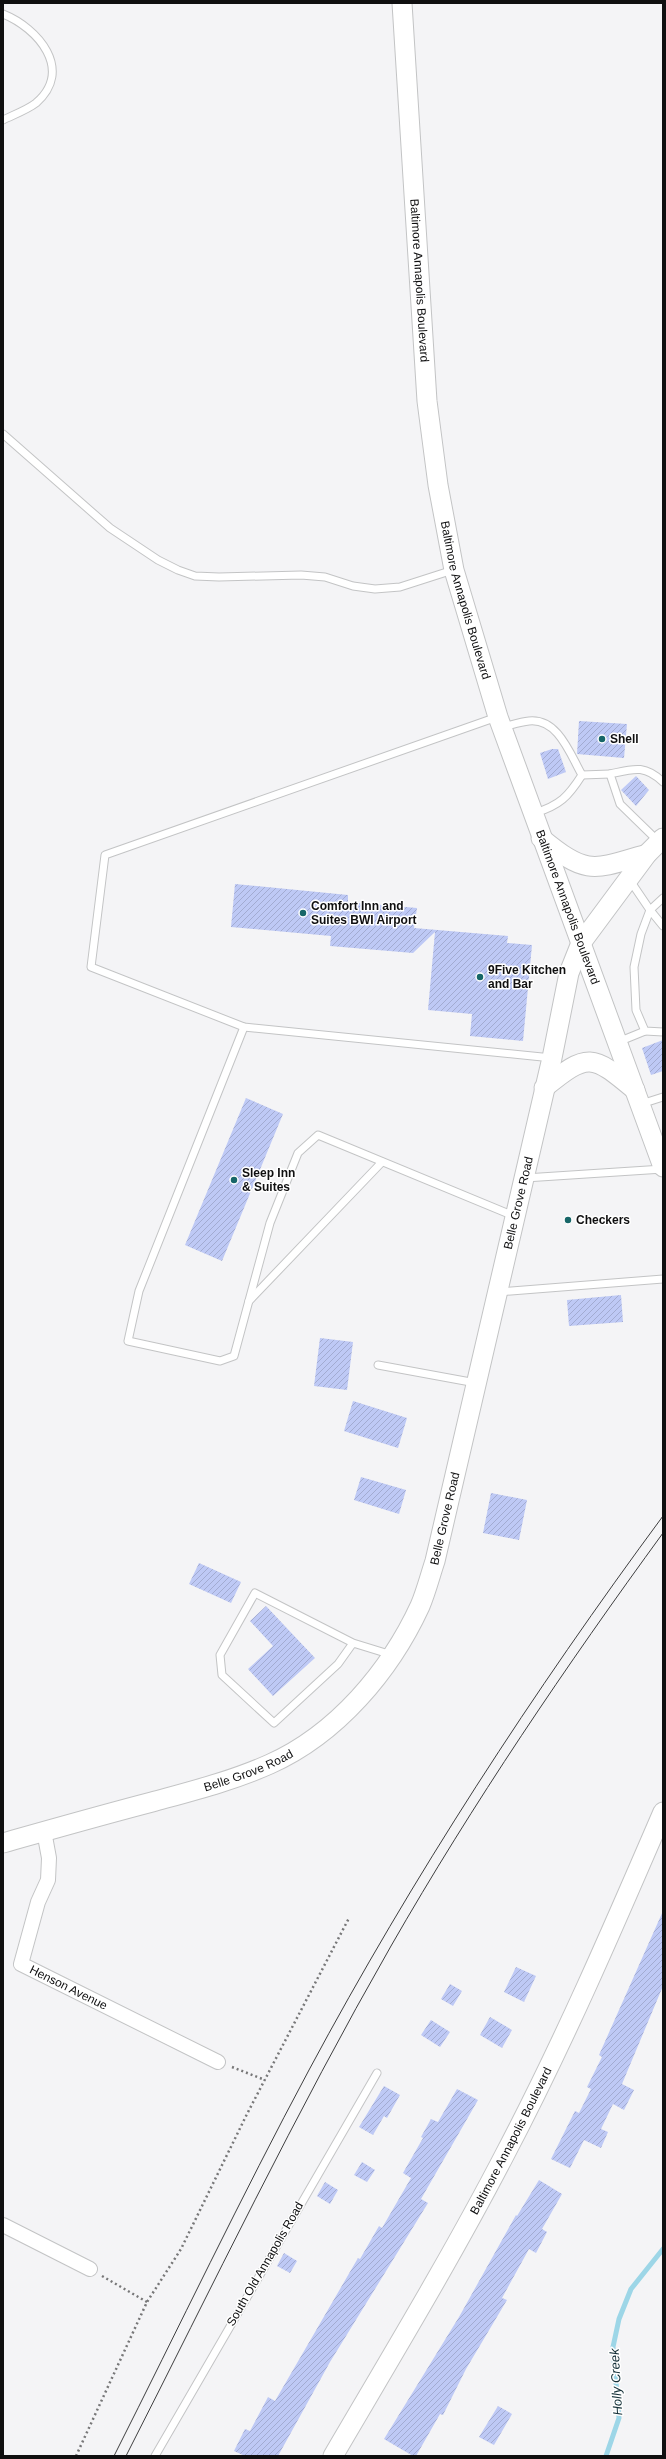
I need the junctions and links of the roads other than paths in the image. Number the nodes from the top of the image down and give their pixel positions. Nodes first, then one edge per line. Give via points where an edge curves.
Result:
1 (402, 3) edge
2 (3, 14) edge
3 (3, 120) edge
4 (3, 434) edge
5 (454, 570) junction
6 (500, 722) junction
7 (610, 774) junction
8 (582, 775) junction
9 (663, 782) edge
10 (532, 814) junction
11 (540, 837) junction
12 (656, 845) edge
13 (629, 879) junction
14 (663, 898) edge
15 (650, 910) junction
16 (663, 926) edge
17 (581, 943) junction
18 (244, 1027) junction
19 (645, 1031) junction
20 (663, 1032) edge
21 (618, 1042) junction
22 (552, 1058) junction
23 (544, 1088) junction
24 (663, 1097) edge
25 (639, 1098) junction
26 (382, 1162) junction
27 (663, 1168) edge
28 (523, 1178) junction
29 (514, 1217) junction
30 (663, 1279) edge
31 (497, 1292) junction
32 (247, 1302) junction
33 (378, 1365) dead end
34 (476, 1383) junction
35 (353, 1643) junction
36 (392, 1655) junction
37 (663, 1812) edge
38 (44, 1831) junction
39 (3, 1843) edge
40 (218, 2062) road end
41 (377, 2073) dead end
42 (3, 2225) edge
43 (90, 2269) road end
44 (155, 2456) edge
45 (333, 2456) edge

1 - 5 main road, Baltimore Annapolis Boulevard via 427,401 438,485
2 - 3 lane via 19,20 36,36 48,53 53,70 50,84 36,103
4 - 5 lane via 110,528 178,570 195,576 219,578 301,575 325,577 353,586 375,589 400,588
5 - 6 main road, Baltimore Annapolis Boulevard
6 - 8 lane via 541,722 553,728 564,742
6 - 10 main road, Baltimore Annapolis Boulevard
6 - 18 lane via 105,855 91,967
7 - 8 lane
7 - 9 lane via 633,769 646,770
7 - 12 lane via 620,804
8 - 10 lane via 570,794 559,803
10 - 11 main road, Baltimore Annapolis Boulevard
11 - 12 main road via 565,858 581,865 599,867
11 - 17 main road, Baltimore Annapolis Boulevard
12 - 13 main road, Belle Grove Road
13 - 15 lane
13 - 17 main road, Belle Grove Road
14 - 15 lane
15 - 16 lane
15 - 19 lane via 641,934 634,968 636,1010
17 - 21 main road, Baltimore Annapolis Boulevard
17 - 22 main road, Belle Grove Road via 569,972
18 - 22 lane
18 - 32 lane via 139,1291 128,1341 220,1362 229,1360 238,1347
19 - 20 lane
19 - 21 lane
21 - 25 main road, Baltimore Annapolis Boulevard
22 - 23 main road, Belle Grove Road
23 - 25 main road via 570,1067 584,1062 597,1063 610,1069
23 - 28 main road, Belle Grove Road
24 - 25 lane
25 - 27 main road, Baltimore Annapolis Boulevard
26 - 29 lane
26 - 32 lane
26 - 32 lane via 318,1135 298,1153 270,1223
27 - 28 lane
28 - 29 main road, Belle Grove Road
29 - 31 main road, Belle Grove Road
30 - 31 lane
31 - 34 main road, Belle Grove Road
33 - 34 lane
34 - 36 main road, Belle Grove Road via 435,1560 420,1606
35 - 35 lane via 255,1593 220,1655 222,1675 274,1723 338,1664
35 - 36 lane
36 - 38 main road, Belle Grove Road via 374,1681 350,1707 312,1739 271,1763 215,1784
37 - 45 main road, Baltimore Annapolis Boulevard via 562,2040 504,2156
38 - 39 main road, Belle Grove Road
38 - 40 street, Henson Avenue via 49,1858 48,1880 38,1902 21,1964
41 - 44 lane, South Old Annapolis Road
42 - 43 street

